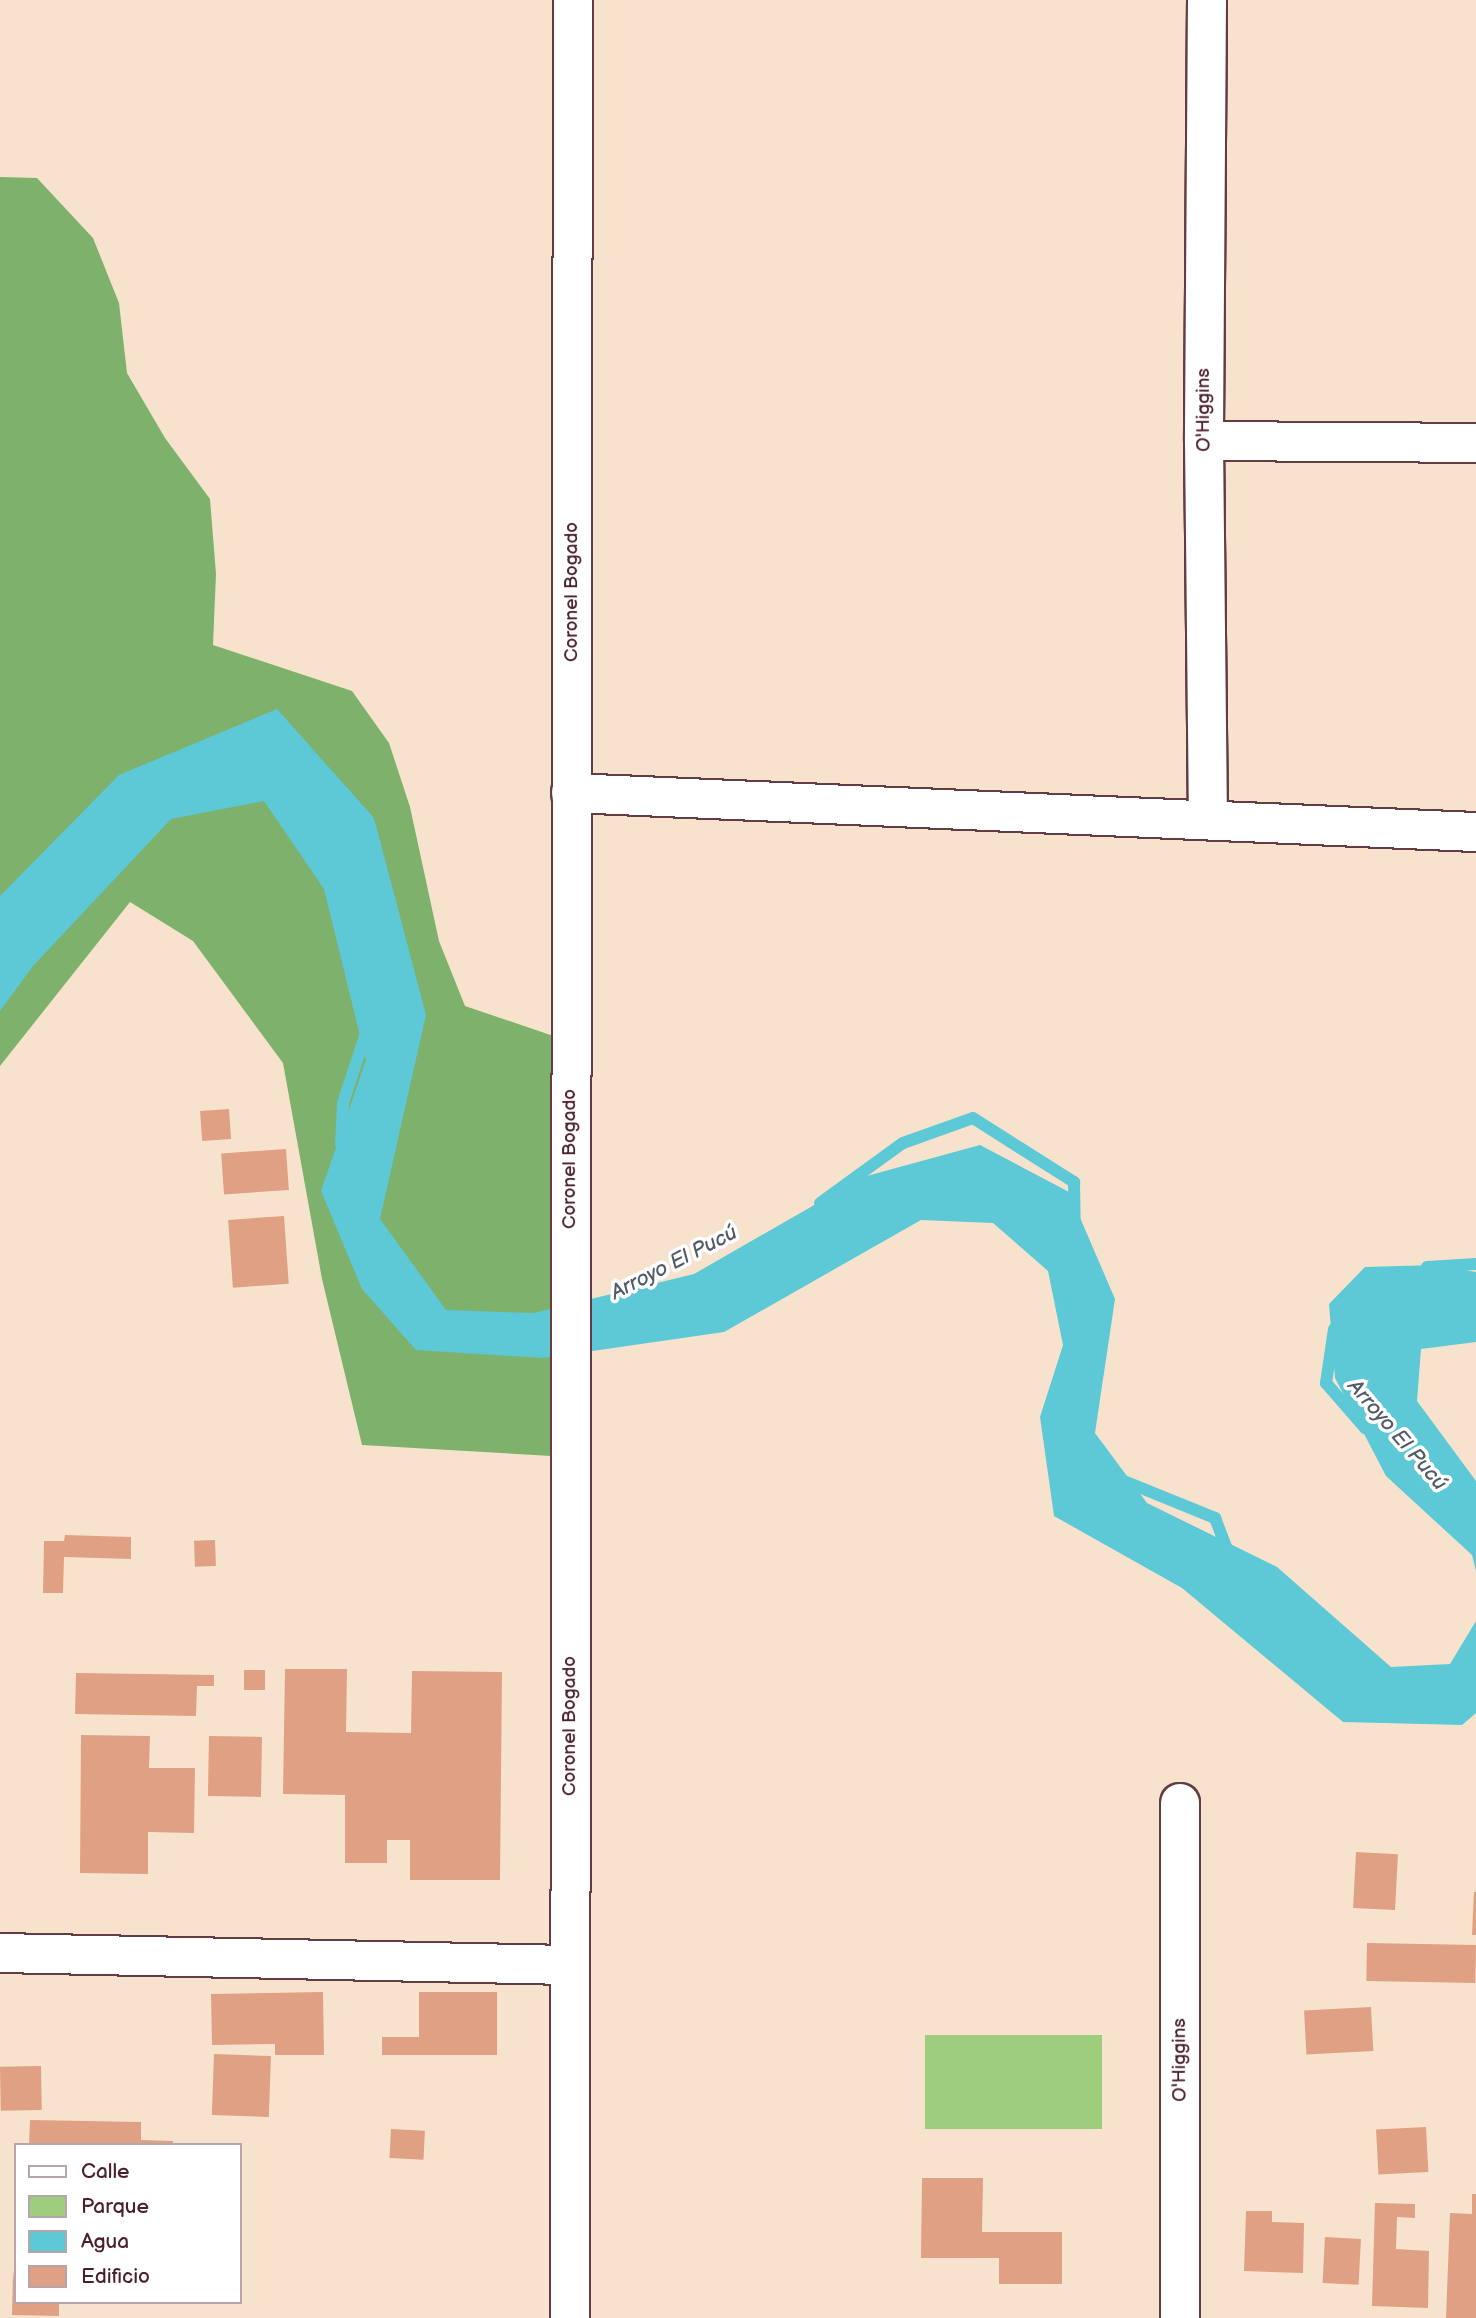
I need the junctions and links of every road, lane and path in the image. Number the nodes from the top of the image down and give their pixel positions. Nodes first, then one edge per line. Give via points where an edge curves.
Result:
1 (573, 0) edge
2 (1207, 0) edge
3 (1204, 441) junction
4 (1476, 443) edge
5 (571, 793) junction
6 (1208, 820) junction
7 (1476, 832) edge
8 (1180, 1803) dead end
9 (0, 1953) edge
10 (570, 1965) junction
11 (570, 2318) edge
12 (1180, 2318) edge

1 - 5 street, Coronel Bogado
2 - 3 street, O'Higgins
3 - 4 street
3 - 6 street, O'Higgins
5 - 6 street
5 - 10 street, Coronel Bogado
6 - 7 street
8 - 12 street, O'Higgins
9 - 10 street
10 - 11 street, Coronel Bogado

